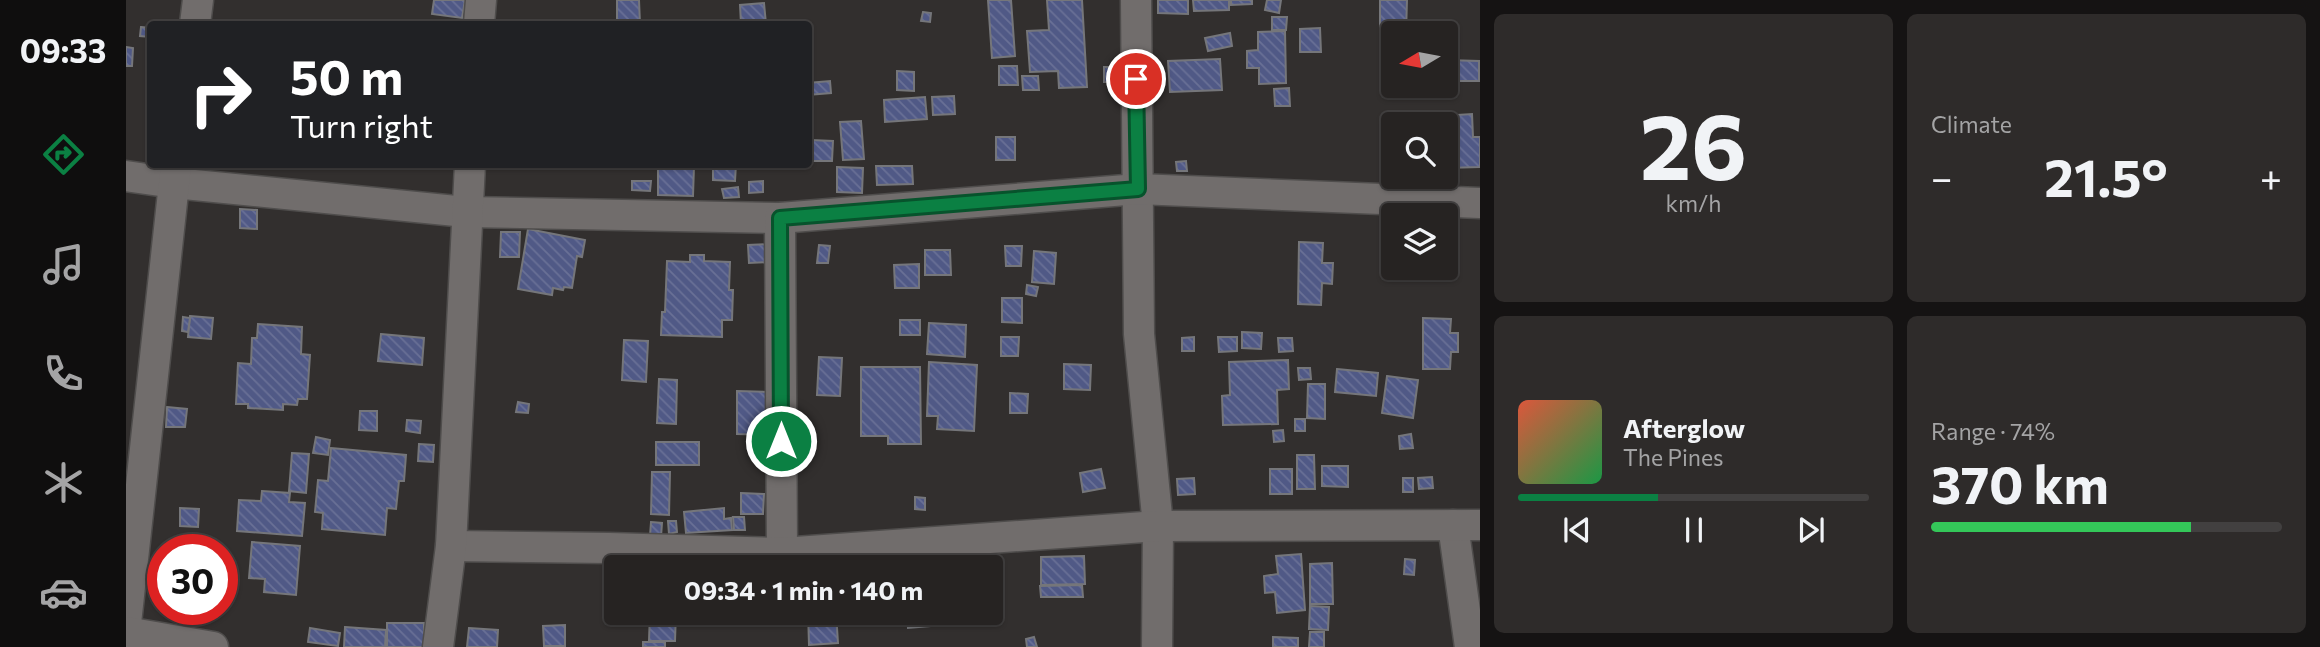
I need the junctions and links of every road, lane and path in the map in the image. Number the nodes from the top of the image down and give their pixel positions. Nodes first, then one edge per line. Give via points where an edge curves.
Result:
1 (198, 0) edge
2 (481, 0) edge
3 (1136, 0) edge
4 (195, 21) edge
5 (479, 21) edge
6 (470, 168) edge
7 (175, 174) edge
8 (126, 176) edge
9 (1138, 189) junction
10 (1480, 203) edge
11 (466, 212) junction
12 (780, 218) junction
13 (1467, 525) edge
14 (1158, 526) junction
15 (451, 546) junction
16 (782, 553) junction
17 (126, 624) edge
18 (126, 632) edge
19 (213, 647) edge
20 (438, 647) edge
21 (1157, 647) edge
22 (1470, 647) edge

1 - 4 street
2 - 5 street
3 - 9 street
6 - 11 street
7 - 8 street
7 - 11 street
7 - 17 street
9 - 10 street
9 - 12 street
9 - 14 street via 1139,334
11 - 12 street
11 - 15 street
12 - 16 street
13 - 14 street
13 - 22 street
14 - 16 street
14 - 21 street
15 - 16 street
15 - 20 street
18 - 19 street

